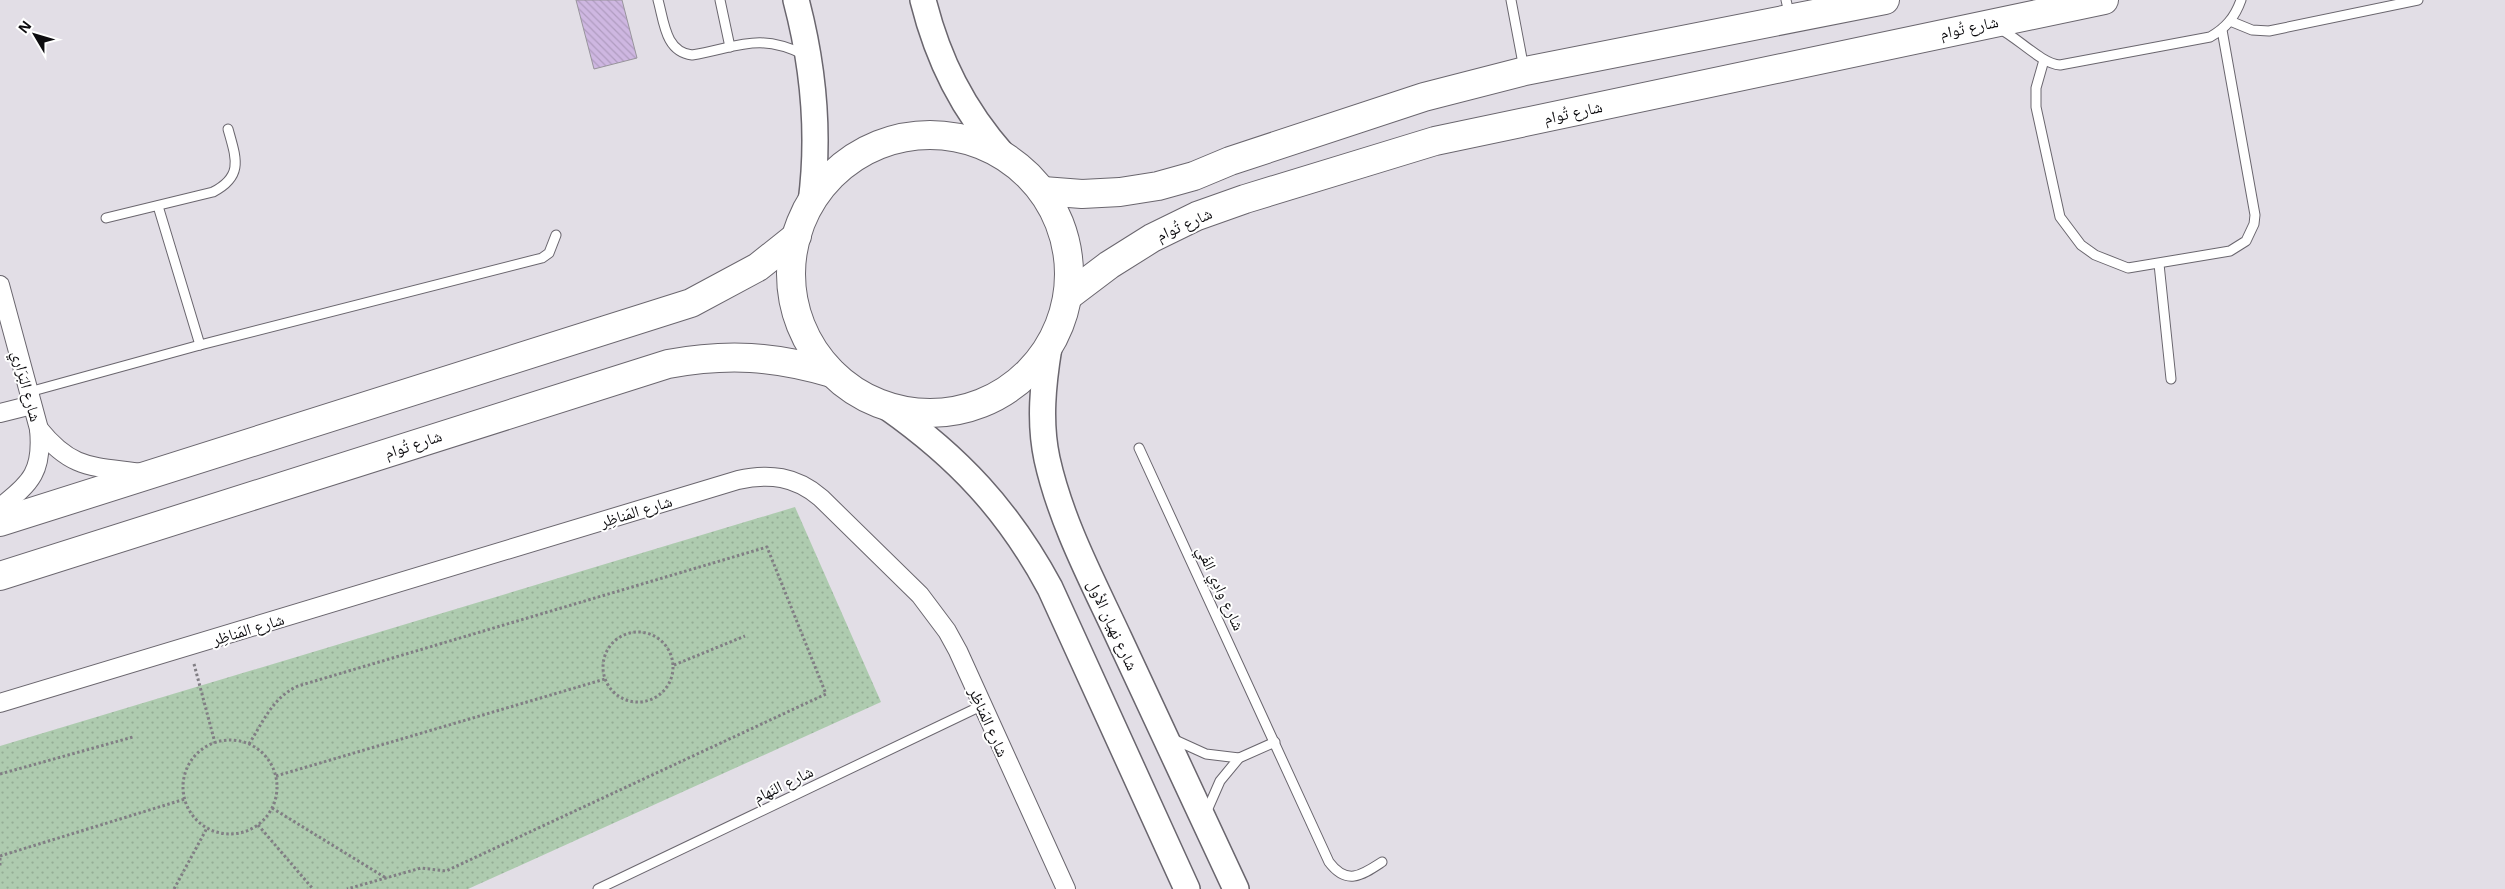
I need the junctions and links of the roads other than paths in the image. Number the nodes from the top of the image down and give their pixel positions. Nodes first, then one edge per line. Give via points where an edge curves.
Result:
1 (658, 0) edge
2 (720, 0) edge
3 (796, 0) edge
4 (923, 0) edge
5 (1511, 0) edge
6 (1885, 0) edge
7 (2104, 0) edge
8 (2241, 0) edge
9 (2418, 0) edge
10 (1789, 10) edge
11 (2230, 21) junction
12 (1989, 23) junction
13 (2222, 30) junction
14 (730, 47) junction
15 (809, 56) junction
16 (2044, 60) junction
17 (1525, 71) junction
18 (228, 129) dead end
19 (1004, 156) junction
20 (1043, 191) junction
21 (811, 204) junction
22 (158, 206) junction
23 (106, 218) dead end
24 (556, 235) dead end
25 (797, 236) junction
26 (2159, 264) junction
27 (0, 285) edge
28 (1068, 296) junction
29 (200, 345) junction
30 (1049, 347) junction
31 (832, 373) junction
32 (2171, 379) dead end
33 (31, 398) junction
34 (887, 407) junction
35 (0, 413) edge
36 (39, 429) junction
37 (1139, 448) dead end
38 (150, 474) junction
39 (0, 507) edge
40 (0, 522) edge
41 (0, 576) edge
42 (0, 703) edge
43 (981, 706) junction
44 (1162, 732) junction
45 (1275, 742) junction
46 (1239, 758) junction
47 (1204, 821) junction
48 (1382, 862) dead end
49 (598, 889) edge
50 (1066, 889) edge
51 (1188, 889) edge
52 (1236, 889) edge

1 - 14 lane via 670,43 681,52 692,54
2 - 14 lane
3 - 15 main road
4 - 19 main road via 951,80 973,117
5 - 17 lane
6 - 10 main road
7 - 12 main road, شارع تُوام
8 - 11 lane
9 - 11 lane via 2268,31 2252,30
10 - 17 main road
11 - 13 lane
12 - 16 lane via 2024,43
12 - 28 main road, شارع تُوام via 1435,141 1197,216 1152,238
13 - 16 lane via 2210,37 2060,65
13 - 26 lane via 2254,224 2246,241 2230,251
14 - 15 lane via 766,42 788,46
15 - 21 main road via 816,127
16 - 26 lane via 2036,88 2036,107 2060,217 2081,245 2110,263 2128,268
17 - 20 main road via 1424,97 1158,186 1101,193
18 - 22 lane via 236,167 224,186
19 - 20 main road via 1029,175
19 - 21 main road via 970,140 944,136 892,140 846,164 826,182
20 - 28 main road via 1066,242 1070,268
21 - 25 main road
22 - 23 lane
22 - 29 lane
24 - 29 lane via 549,253 542,258
25 - 31 main road via 791,278 798,320 807,339
25 - 38 main road via 758,267 691,303
26 - 32 lane
27 - 33 street, شارع البَرَاري
28 - 30 main road via 1058,331
29 - 33 lane
30 - 34 main road via 1019,382 978,405 932,414
30 - 44 main road, شارع نهيان الأول via 1042,421 1047,459 1057,495 1081,557
31 - 34 main road via 854,391
31 - 41 main road, شارع تُوام via 800,364 734,356 668,364
33 - 35 street
33 - 36 street, شارع البَرَاري
34 - 51 main road via 920,431 976,481 1008,519 1031,554 1050,588
36 - 38 street, شارع البَرَاري via 54,448 74,461
36 - 39 street, شارع البَرَاري via 41,451 35,472 23,490
37 - 45 lane, شارع وادِي الفَي
38 - 40 main road
42 - 43 street, شارع المَناظِر via 738,480 767,476 789,479 809,488 920,595 954,644
43 - 49 lane, شارع النَهام
43 - 50 street, شارع المَناظِر
44 - 46 lane via 1206,754
44 - 47 main road, شارع نهيان الأول
45 - 46 lane
45 - 48 lane, شارع وادِي الفَي via 1334,868 1345,875 1357,876
46 - 47 lane via 1213,793
47 - 52 main road, شارع نهيان الأول

